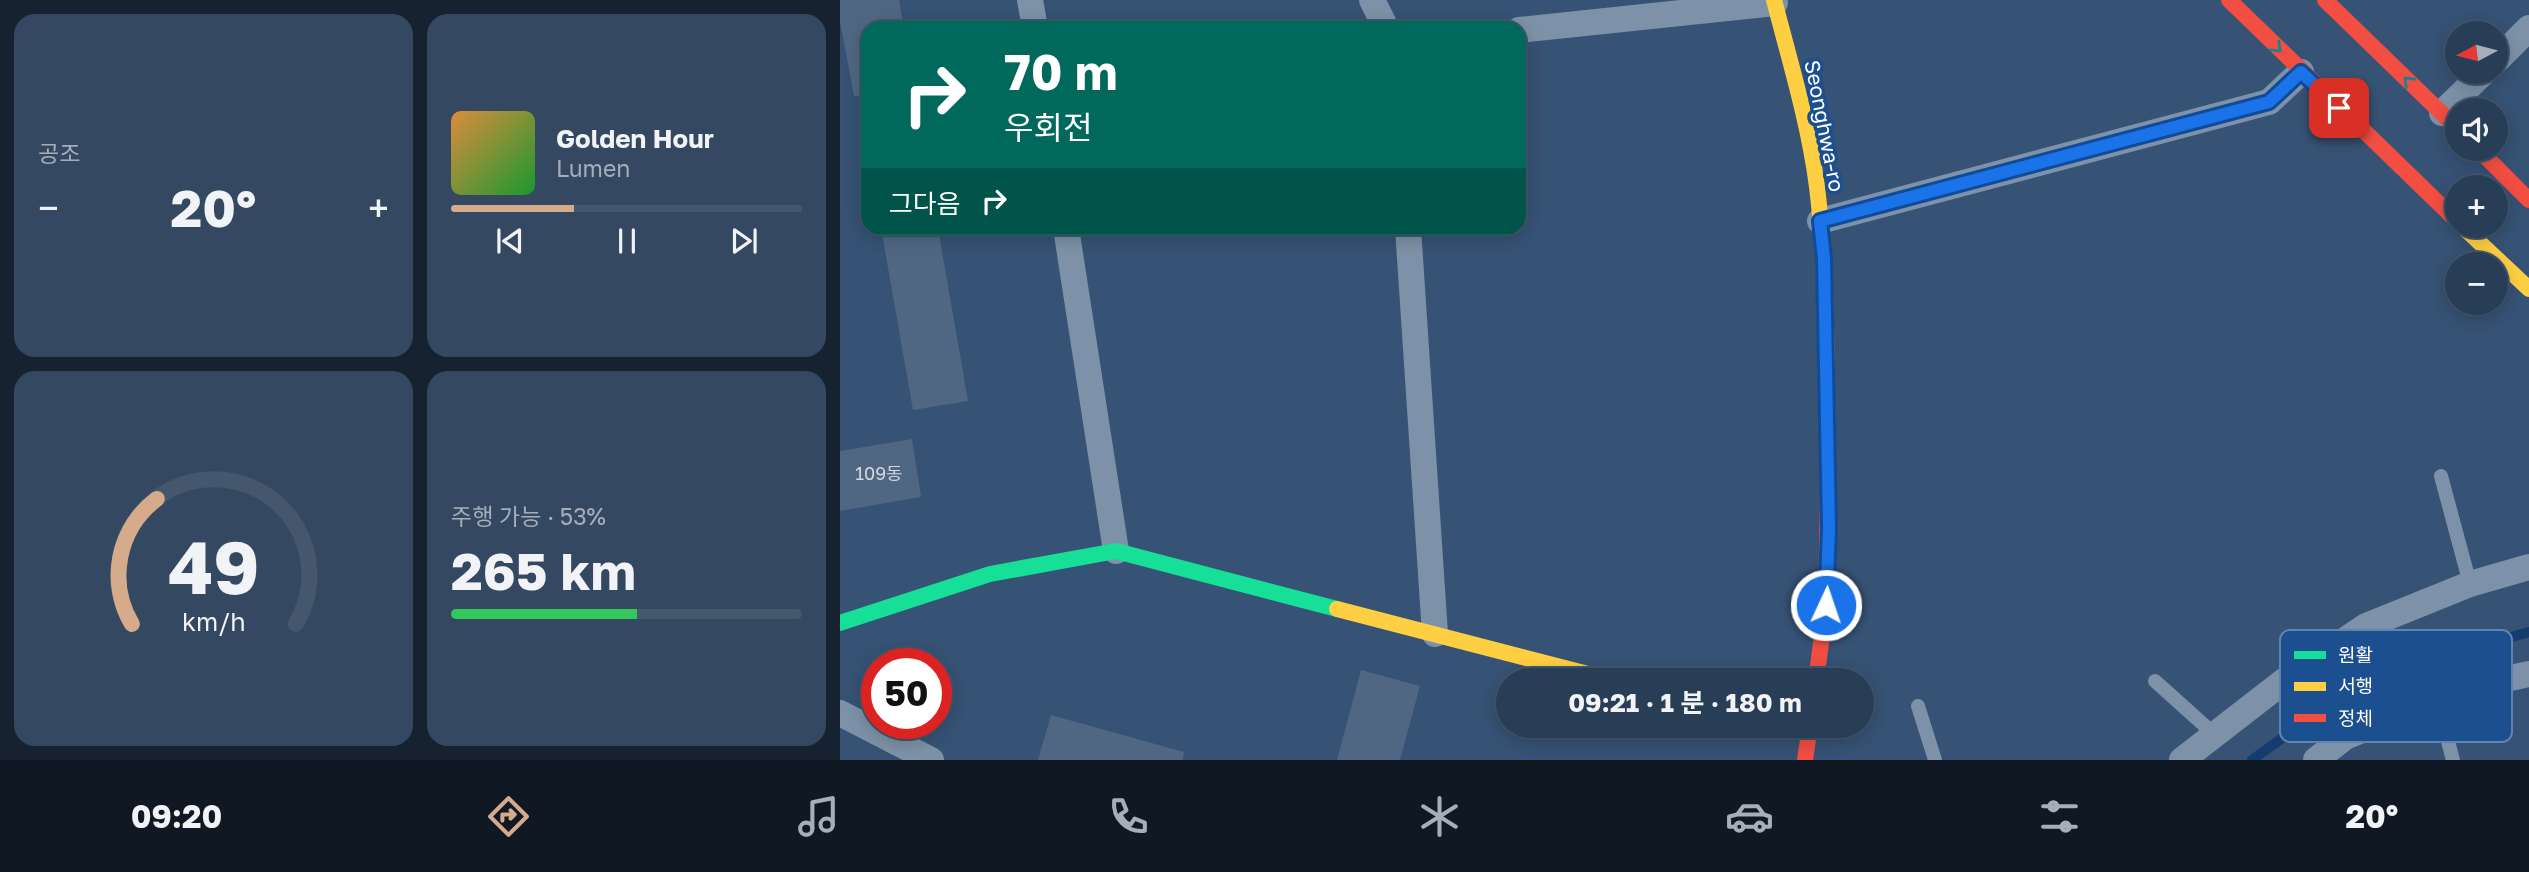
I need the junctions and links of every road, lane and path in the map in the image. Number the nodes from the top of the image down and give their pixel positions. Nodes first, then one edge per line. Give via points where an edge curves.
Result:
1 (1030, 0) edge
2 (1372, 0) edge
3 (2228, 0) edge
4 (2325, 0) edge
5 (1774, 1) edge
6 (1034, 21) edge
7 (1382, 21) edge
8 (2529, 28) edge
9 (1526, 29) edge
10 (2508, 49) edge
11 (2301, 72) junction
12 (2445, 117) edge
13 (2489, 161) edge
14 (2529, 200) edge
15 (2445, 209) edge
16 (1820, 221) junction
17 (1067, 235) edge
18 (1408, 235) edge
19 (2475, 238) edge
20 (2529, 289) edge
21 (2441, 476) dead end
22 (1116, 551) junction
23 (2529, 567) edge
24 (2470, 584) junction
25 (840, 623) edge
26 (2360, 630) edge
27 (1435, 634) junction
28 (1565, 668) edge
29 (1818, 668) edge
30 (2155, 681) dead end
31 (2280, 684) edge
32 (1918, 706) dead end
33 (840, 713) edge
34 (2214, 734) junction
35 (1804, 738) edge
36 (2339, 742) edge
37 (2448, 742) edge
38 (931, 760) edge
39 (1805, 760) edge
40 (1935, 760) edge
41 (2182, 760) edge
42 (2316, 760) edge
43 (2453, 760) edge

1 - 6 street
2 - 7 street
3 -> 11 main road
12 -> 4 main road
5 - 9 street
5 - 16 main road, Seonghwa-ro via 1801,103
8 - 10 street
11 - 15 main road
11 - 16 street via 2269,102
13 - 14 main road
16 - 29 main road, Seonghwa-ro via 1829,529
17 - 22 street
18 - 27 street
19 - 20 main road
21 - 24 lane
22 - 25 main road via 990,574
22 - 27 main road
23 - 24 street
24 - 26 street
27 - 28 main road
30 - 34 lane
31 - 34 street
32 - 40 lane
33 - 38 street
34 - 41 street
35 - 39 main road
36 - 42 street
37 - 43 lane

